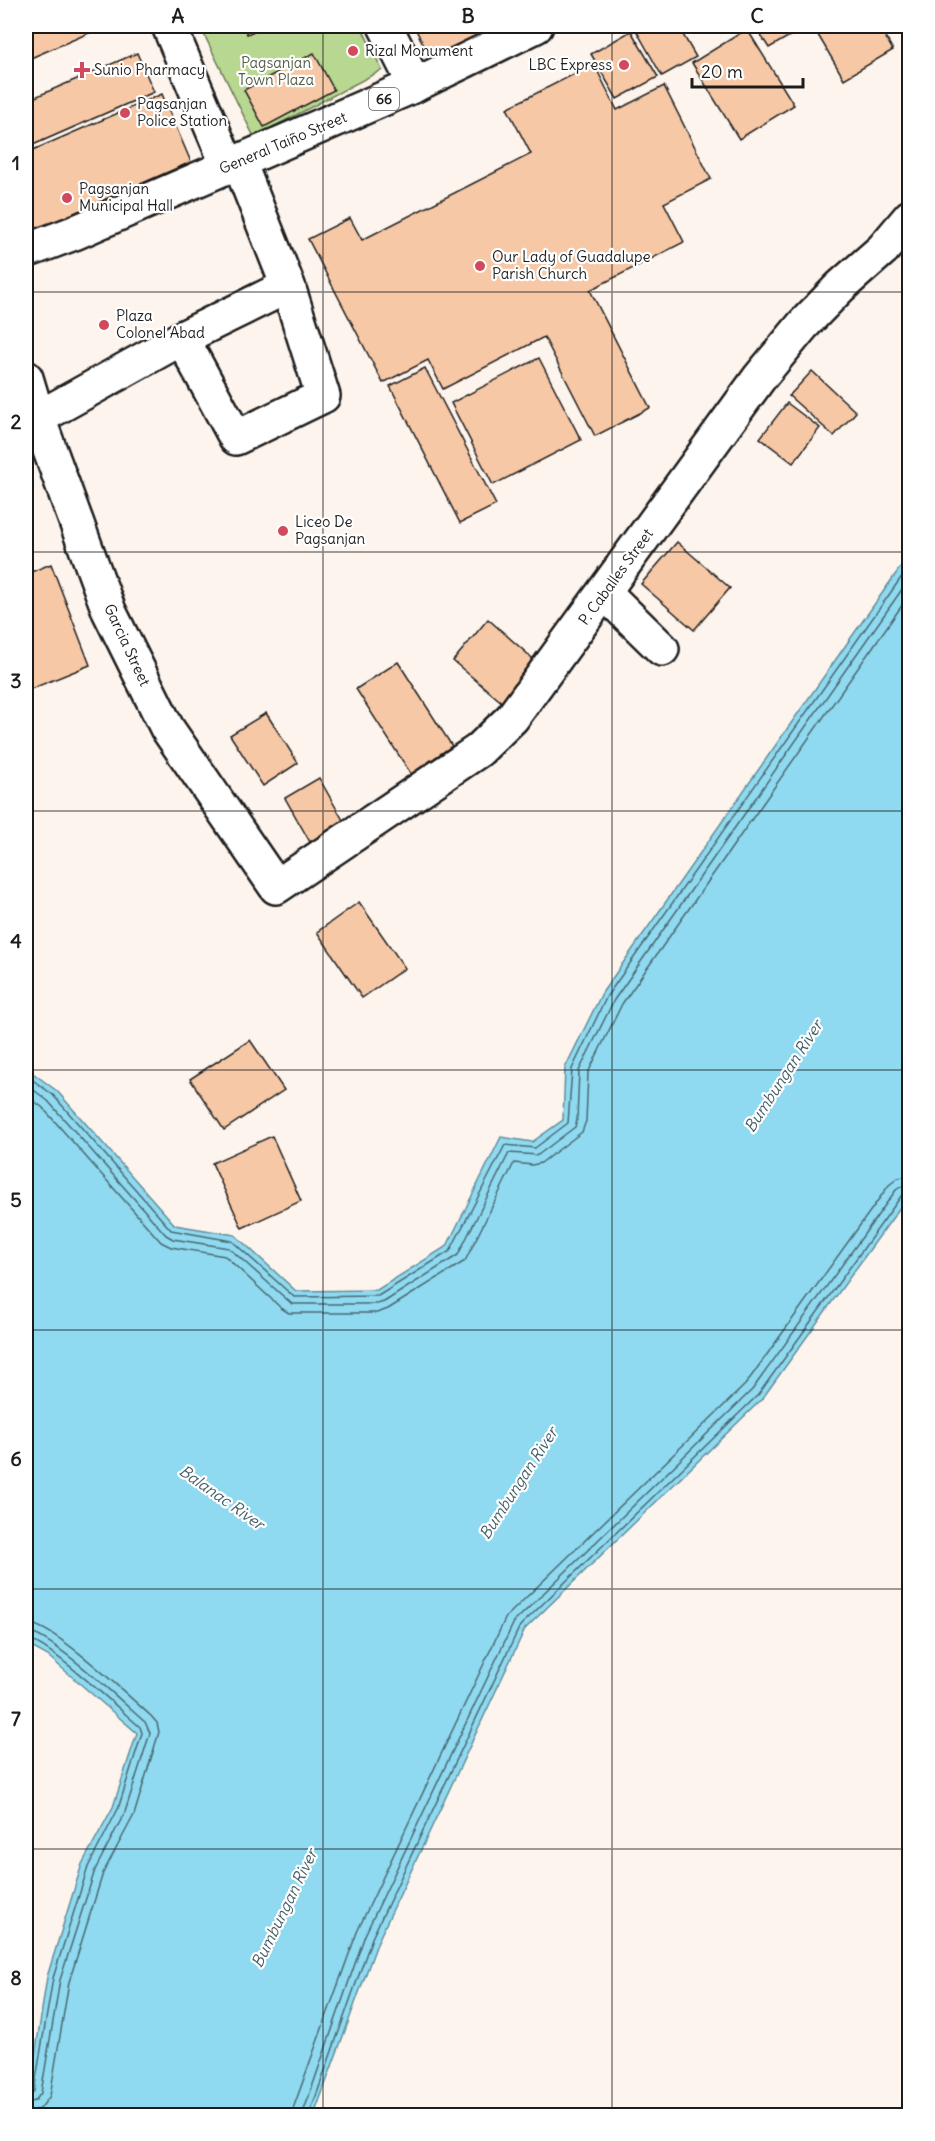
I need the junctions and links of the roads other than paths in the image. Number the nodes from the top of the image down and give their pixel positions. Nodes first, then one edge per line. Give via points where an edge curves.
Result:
1 (169, 26) edge
2 (386, 26) edge
3 (536, 26) edge
4 (415, 85) junction
5 (234, 164) junction
6 (909, 217) edge
7 (26, 251) edge
8 (288, 286) junction
9 (182, 338) junction
10 (26, 378) edge
11 (38, 418) junction
12 (605, 593) junction
13 (662, 649) dead end
14 (276, 887) joint

1 - 5 street
2 - 4 street
3 - 4 street, General Taiño Street / 66
4 - 5 street, General Taiño Street / 66
5 - 7 street, General Taiño Street
5 - 8 street
6 - 12 street, P. Caballes Street via 883,249 803,325 760,377
8 - 9 street
8 - 9 street via 323,396 236,438
9 - 11 street
10 - 11 street, Garcia Street
11 - 14 street, Garcia Street via 109,611 167,728
12 - 13 street
12 - 14 street, P. Caballes Street via 512,718 479,750

